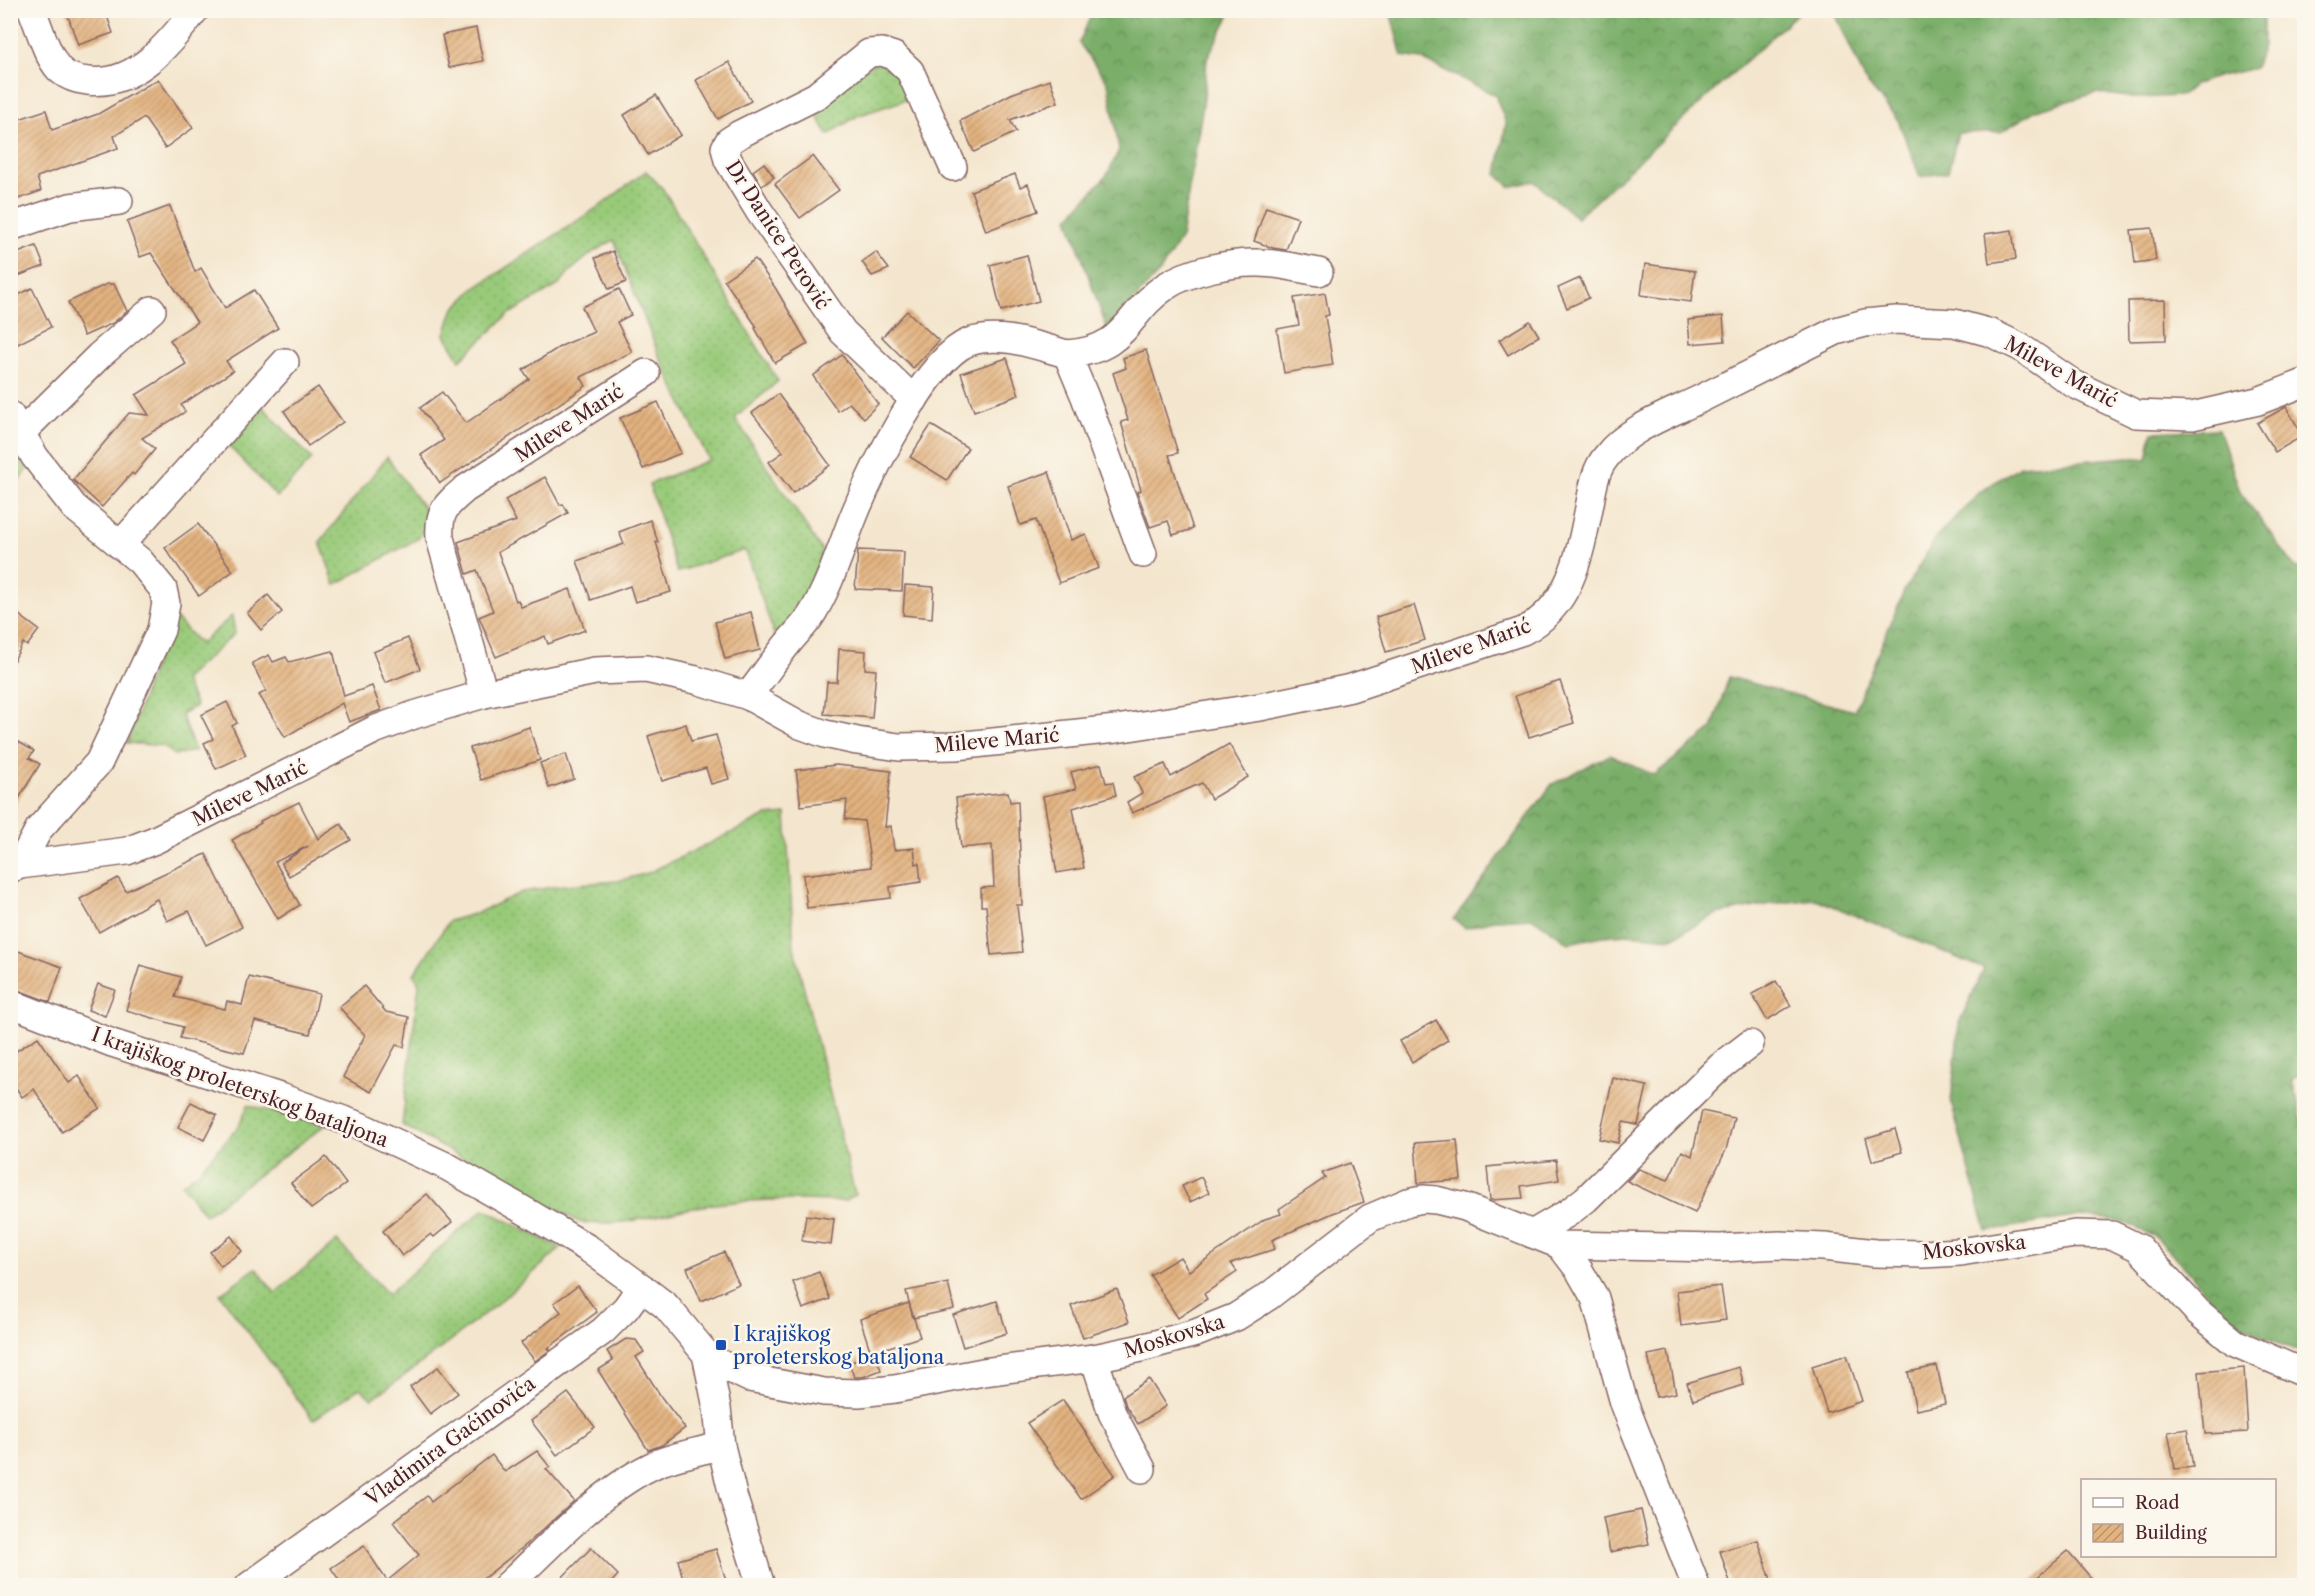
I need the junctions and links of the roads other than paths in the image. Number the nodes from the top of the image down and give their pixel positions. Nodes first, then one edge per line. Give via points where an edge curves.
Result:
1 (32, 10) edge
2 (195, 10) edge
3 (953, 167) dead end
4 (119, 201) dead end
5 (10, 227) edge
6 (1319, 272) dead end
7 (152, 310) dead end
8 (1067, 354) junction
9 (285, 362) dead end
10 (646, 374) dead end
11 (2304, 383) edge
12 (914, 400) junction
13 (16, 424) edge
14 (120, 545) junction
15 (1143, 554) dead end
16 (484, 694) junction
17 (748, 696) junction
18 (15, 867) edge
19 (10, 1003) edge
20 (1750, 1044) dead end
21 (1532, 1234) junction
22 (1560, 1245) junction
23 (641, 1287) junction
24 (706, 1354) junction
25 (1094, 1358) junction
26 (2304, 1372) edge
27 (749, 1378) junction
28 (717, 1408) junction
29 (721, 1446) junction
30 (1142, 1470) dead end
31 (249, 1586) edge
32 (507, 1586) edge
33 (761, 1586) edge
34 (1696, 1586) edge

1 - 2 street via 57,67 66,75 92,82 127,76 164,47
3 - 12 street, Dr Danice Perović via 910,71 894,56 882,52 869,53 816,96 740,134 725,148 728,160 759,211 825,309 864,355
4 - 5 street via 70,207
6 - 8 street via 1259,263 1196,272 1165,287 1122,332 1098,349
7 - 13 street
8 - 12 street via 1011,340 970,342 946,358
8 - 15 street
9 - 14 street
10 - 16 street, Mileve Marić via 465,489 443,512 440,538
11 - 17 street, Mileve Marić via 2258,401 2192,416 2136,414 2074,384 2020,347 1991,333 1935,321 1865,323 1836,331 1617,444 1598,468 1571,577 1562,597 1536,624 1488,643 1351,688 1283,702 1116,729 975,745 899,747 857,741 800,725
12 - 17 street via 872,476 812,616
13 - 14 street via 35,457 74,507
14 - 18 street via 140,561 163,589 166,603 161,630 99,762 39,828
16 - 17 street, Mileve Marić via 595,671 646,669
16 - 18 street, Mileve Marić via 374,730 127,851
19 - 23 street, I krajiškog proleterskog bataljona via 112,1043 360,1126 448,1167 523,1209
20 - 21 street via 1720,1067 1586,1199
21 - 22 street, Moskovska
21 - 25 street, Moskovska via 1465,1207 1436,1200 1407,1202 1370,1218 1236,1317 1168,1341
22 - 26 street, Moskovska via 1780,1245 1923,1254 2074,1234 2112,1235 2139,1248 2197,1311 2235,1343
22 - 34 street via 1596,1298 1624,1403
23 - 24 street, I krajiškog proleterskog bataljona via 666,1306
23 - 31 street, Vladimira Gaćinovića via 603,1331
24 - 27 street, Moskovska
24 - 28 street, I krajiškog proleterskog bataljona
25 - 27 street, Moskovska via 1015,1366 859,1393 824,1392
25 - 30 street via 1112,1413
27 - 28 street via 728,1390
28 - 29 street, I krajiškog proleterskog bataljona
29 - 32 street via 684,1454 627,1480
29 - 33 street, I krajiškog proleterskog bataljona

